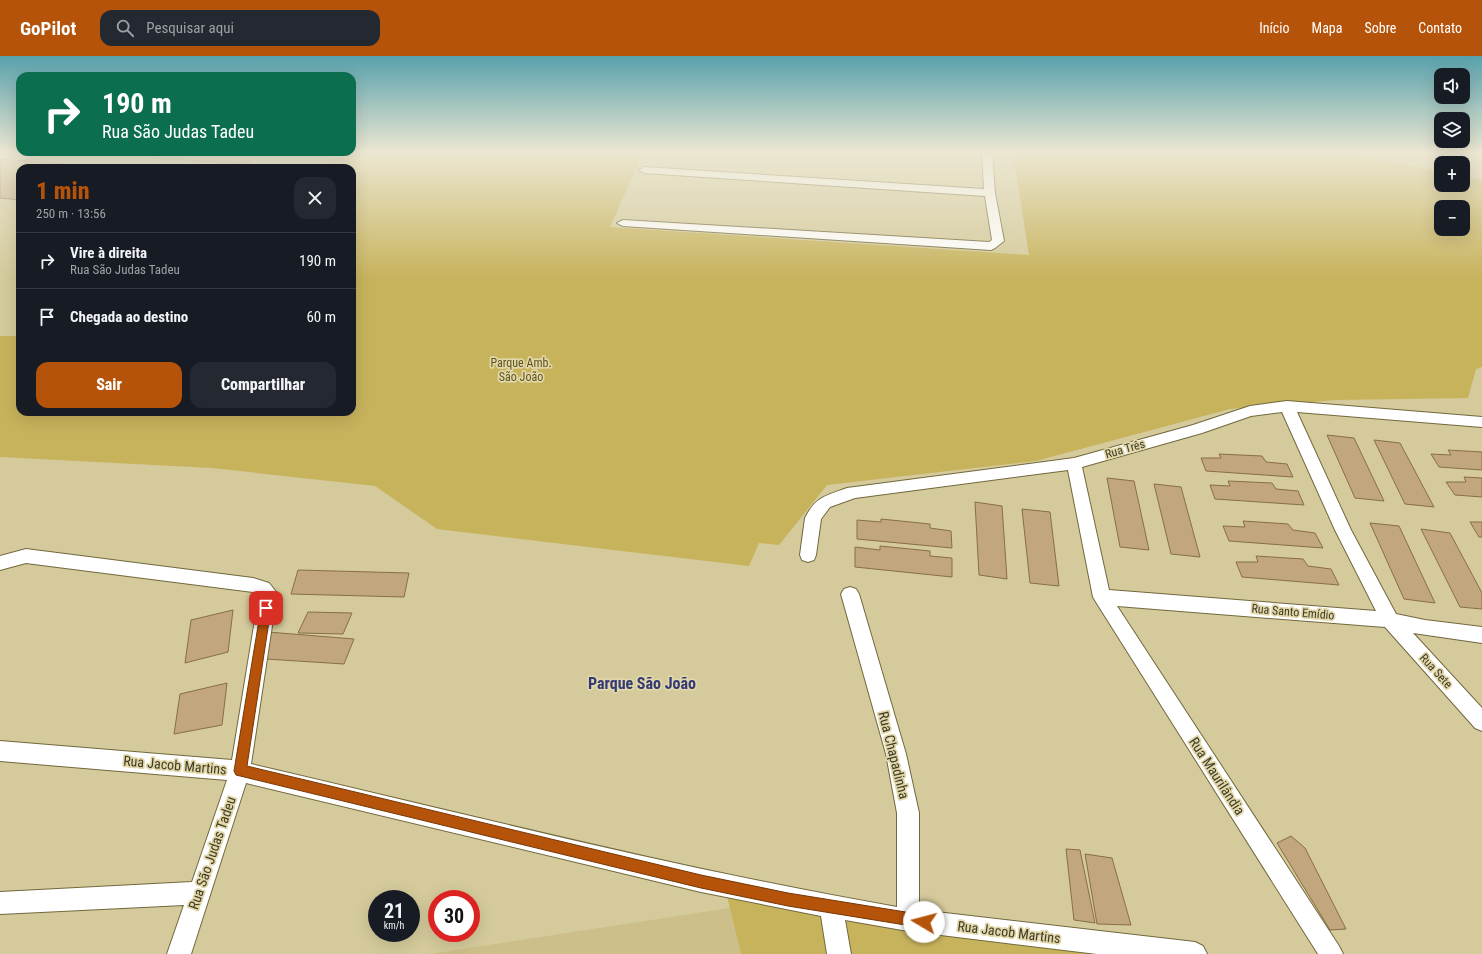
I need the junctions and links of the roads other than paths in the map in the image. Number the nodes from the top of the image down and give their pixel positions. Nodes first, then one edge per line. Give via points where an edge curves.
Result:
1 (990, 195) edge
2 (623, 223) dead end
3 (1287, 406) junction
4 (1482, 422) edge
5 (1074, 464) junction
6 (808, 555) dead end
7 (3, 562) edge
8 (850, 594) dead end
9 (1102, 597) junction
10 (1390, 620) junction
11 (1482, 635) edge
12 (1482, 722) edge
13 (0, 751) edge
14 (240, 771) junction
15 (198, 893) junction
16 (0, 903) edge
17 (831, 907) junction
18 (908, 920) junction
19 (179, 954) edge
20 (838, 954) edge
21 (1195, 954) edge
22 (1331, 954) edge

1 - 2 street via 998,241 985,246
3 - 4 street, Rua Três
3 - 5 street, Rua Três via 1250,411
3 - 10 street, Rua Sete via 1344,530
5 - 6 street, Rua Três via 853,492 824,503 813,518
5 - 9 street
7 - 14 street, Rua São Judas Tadeu via 26,556 237,582 262,588 268,593
8 - 18 street, Rua Chapadinha via 896,754 908,814
9 - 10 street, Rua Santo Emídio
9 - 22 street, Rua Maurilândia
10 - 11 street, Rua Santo Emídio via 1425,628
10 - 12 street, Rua Sete
13 - 14 street, Rua Jacob Martins
14 - 15 street, Rua São Judas Tadeu
14 - 17 street, Rua Jacob Martins via 701,881
15 - 16 street
15 - 19 street, Rua São Judas Tadeu
17 - 18 street, Rua Jacob Martins
17 - 20 street
18 - 21 street, Rua Jacob Martins

